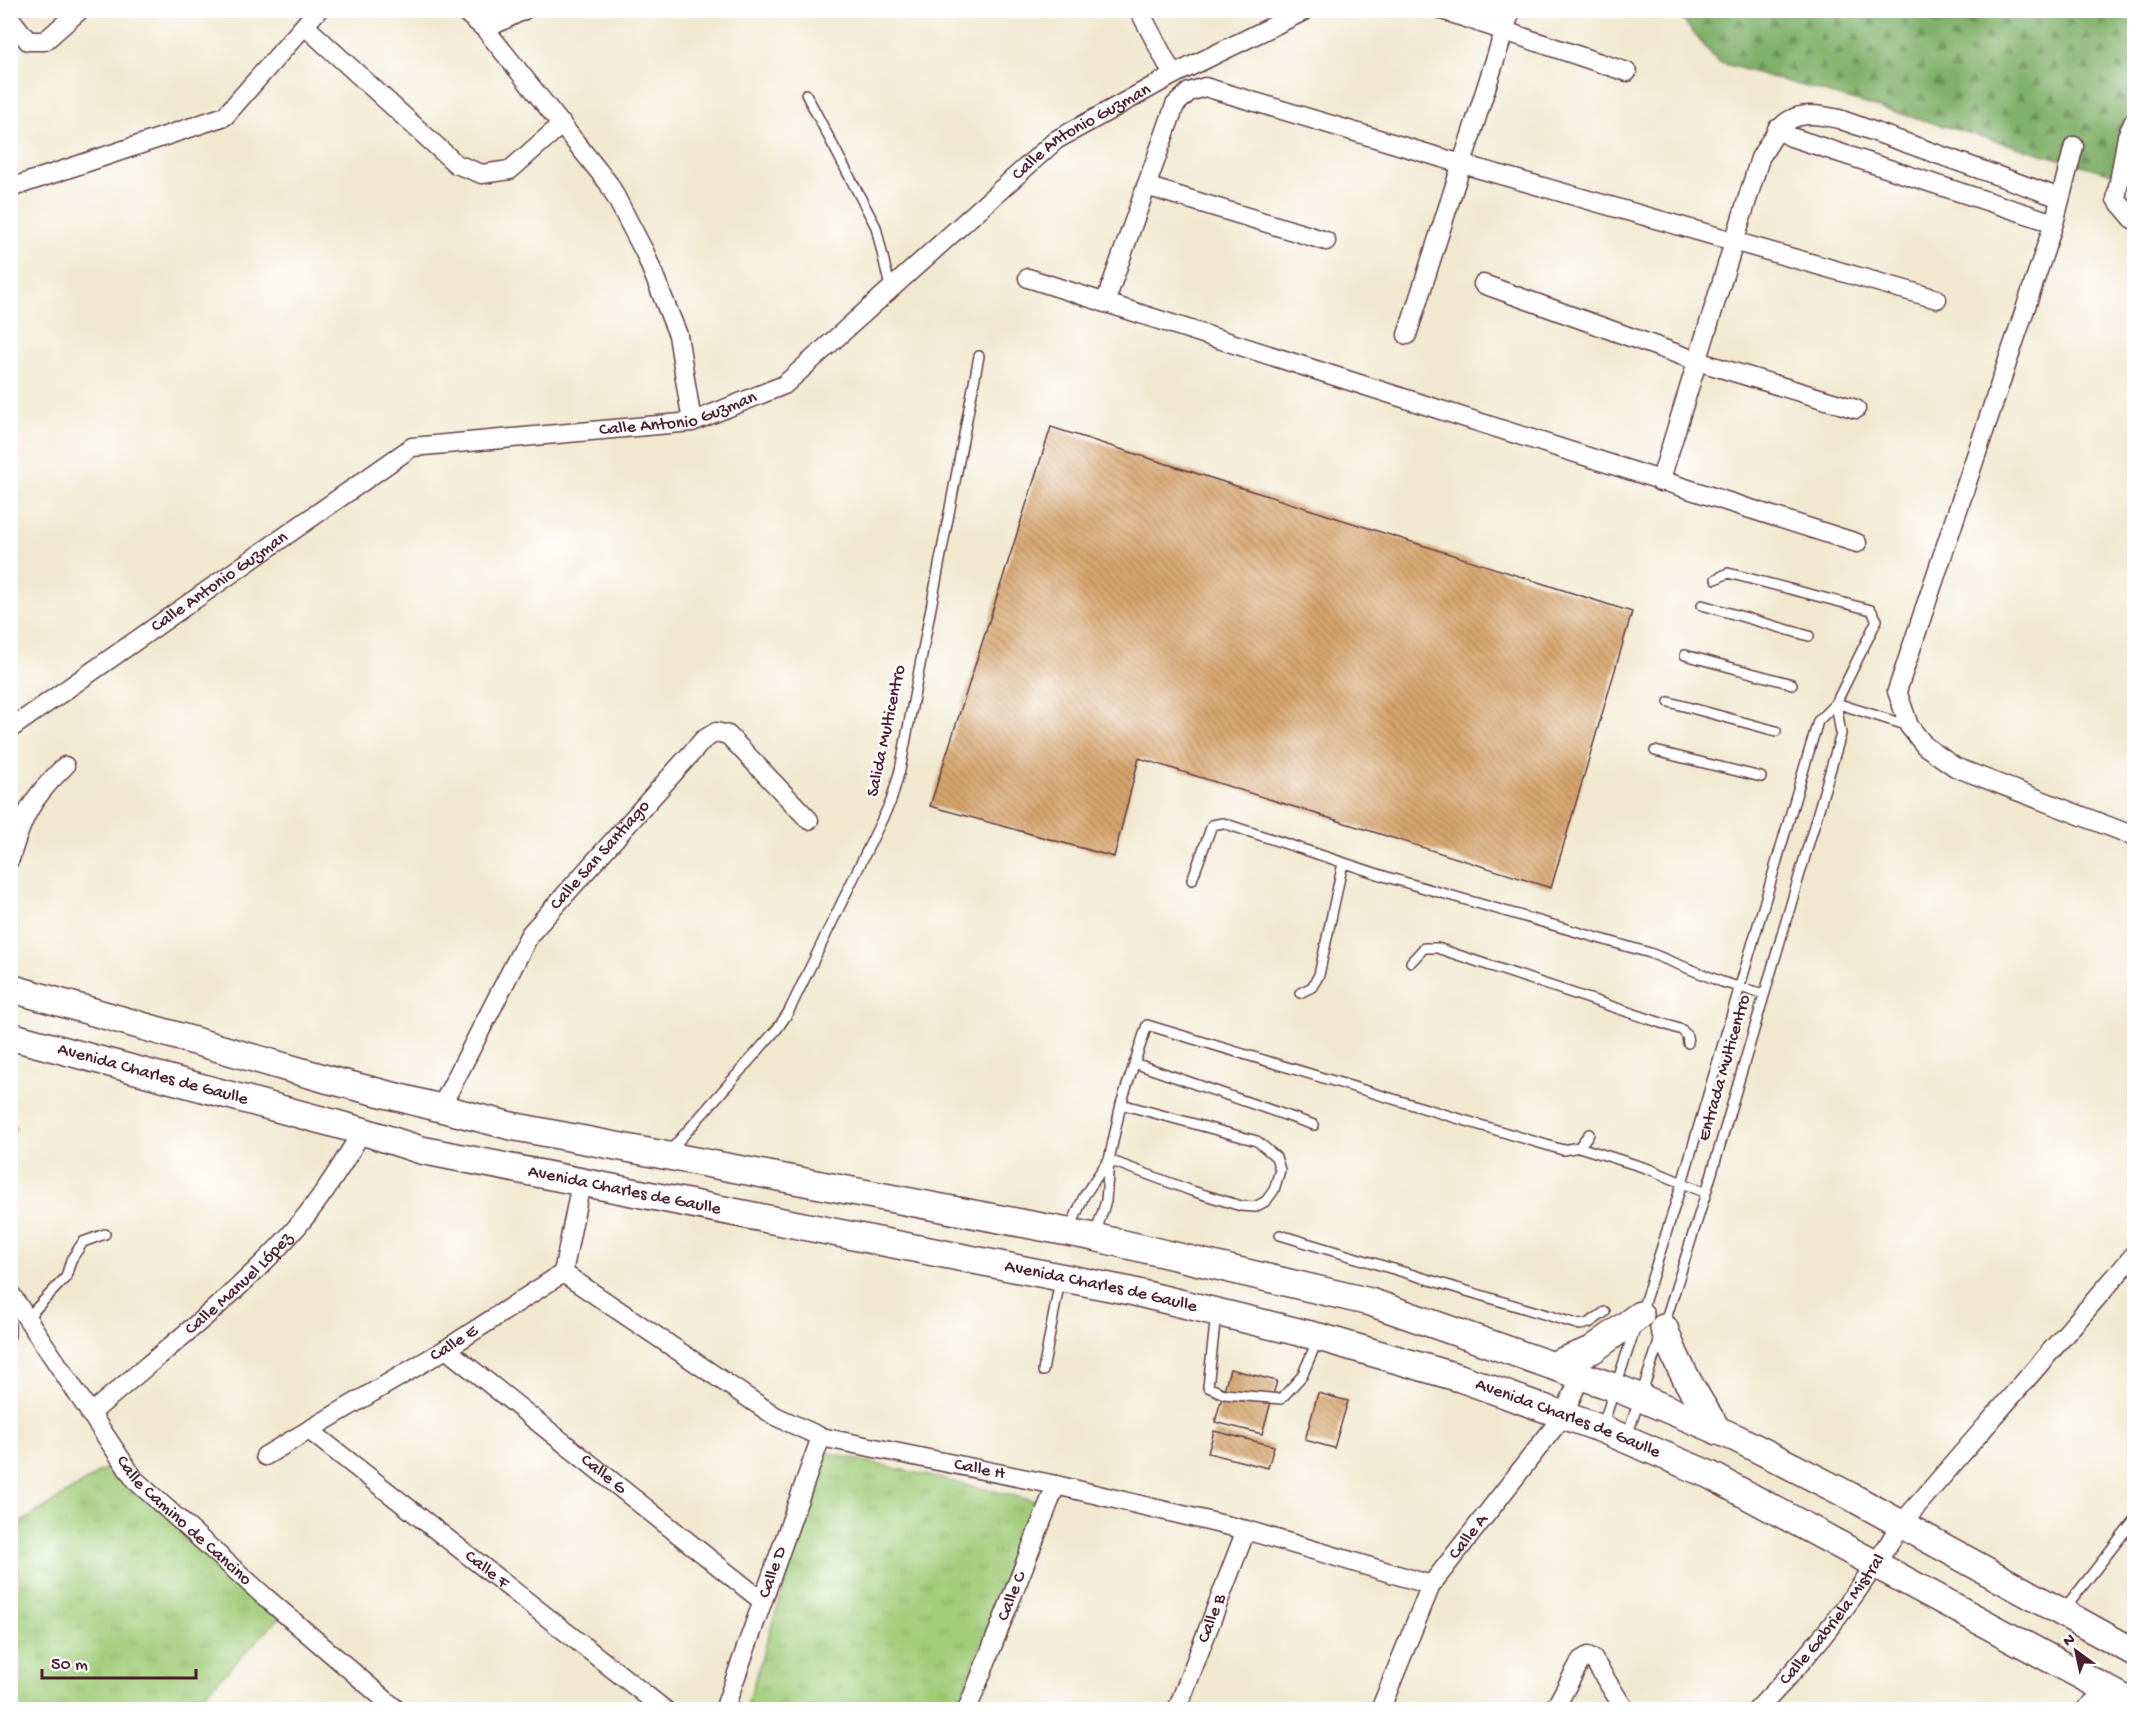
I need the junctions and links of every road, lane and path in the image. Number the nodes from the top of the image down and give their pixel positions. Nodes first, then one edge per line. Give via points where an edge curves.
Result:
1 (80, 10) edge
2 (318, 10) edge
3 (463, 10) edge
4 (524, 10) edge
5 (1139, 10) edge
6 (1306, 10) edge
7 (1442, 10) edge
8 (1511, 10) edge
9 (10, 18) edge
10 (305, 26) junction
11 (485, 29) junction
12 (1504, 30) junction
13 (1627, 72) dead end
14 (1173, 75) junction
15 (806, 94) dead end
16 (2134, 121) edge
17 (562, 124) junction
18 (1777, 129) junction
19 (2074, 146) dead end
20 (1462, 164) junction
21 (1146, 186) junction
22 (10, 188) edge
23 (2060, 198) junction
24 (2134, 220) edge
25 (2054, 223) junction
26 (1735, 240) junction
27 (1326, 241) dead end
28 (1028, 278) dead end
29 (1483, 284) dead end
30 (890, 287) junction
31 (1937, 299) dead end
32 (1106, 303) junction
33 (1407, 335) dead end
34 (979, 356) dead end
35 (1698, 361) junction
36 (1856, 409) dead end
37 (692, 422) junction
38 (1660, 482) junction
39 (1857, 543) dead end
40 (1716, 579) dead end
41 (1702, 605) dead end
42 (1809, 636) dead end
43 (1684, 655) dead end
44 (1792, 684) dead end
45 (1670, 702) dead end
46 (1836, 703) junction
47 (1909, 726) junction
48 (10, 729) edge
49 (1776, 731) dead end
50 (1655, 751) dead end
51 (65, 766) dead end
52 (1761, 777) dead end
53 (809, 819) dead end
54 (2134, 836) edge
55 (10, 859) edge
56 (1343, 863) junction
57 (1192, 880) dead end
58 (1411, 962) dead end
59 (1740, 986) junction
60 (10, 988) edge
61 (1300, 993) dead end
62 (1763, 993) junction
63 (10, 1036) edge
64 (1688, 1043) dead end
65 (1134, 1063) junction
66 (1121, 1104) junction
67 (441, 1107) junction
68 (1314, 1125) dead end
69 (362, 1131) junction
70 (1589, 1134) dead end
71 (1579, 1147) junction
72 (619, 1149) junction
73 (665, 1157) junction
74 (1109, 1160) junction
75 (712, 1166) junction
76 (581, 1183) junction
77 (1682, 1183) junction
78 (1706, 1194) junction
79 (659, 1197) junction
80 (105, 1234) dead end
81 (1081, 1234) junction
82 (1280, 1236) dead end
83 (2132, 1263) edge
84 (563, 1273) junction
85 (1061, 1278) junction
86 (11, 1295) edge
87 (1216, 1312) junction
88 (1605, 1312) dead end
89 (1640, 1315) junction
90 (19, 1321) edge
91 (1664, 1328) junction
92 (10, 1336) edge
93 (1319, 1337) junction
94 (446, 1349) junction
95 (1553, 1365) junction
96 (1042, 1371) dead end
97 (1581, 1375) junction
98 (1629, 1392) junction
99 (90, 1414) junction
100 (1563, 1416) junction
101 (309, 1430) junction
102 (1718, 1431) junction
103 (1614, 1434) junction
104 (821, 1437) junction
105 (266, 1456) dead end
106 (1056, 1485) junction
107 (2134, 1520) edge
108 (1901, 1524) junction
109 (1246, 1530) junction
110 (1876, 1566) junction
111 (1431, 1585) junction
112 (761, 1600) junction
113 (2063, 1612) junction
114 (2134, 1652) edge
115 (2108, 1689) junction
116 (2134, 1704) edge
117 (398, 1710) edge
118 (665, 1710) edge
119 (724, 1710) edge
120 (967, 1710) edge
121 (1177, 1710) edge
122 (1380, 1710) edge
123 (1554, 1710) edge
124 (1625, 1710) edge
125 (1757, 1710) edge
126 (2085, 1710) edge

1 - 9 street via 45,41 28,41
2 - 10 street
3 - 11 street
4 - 11 street
5 - 14 street
6 - 14 street, Calle Antonio Guzman
7 - 12 street
8 - 12 street
10 - 17 street via 456,164 482,174 510,170
10 - 22 street via 225,116
11 - 17 street
12 - 13 street
12 - 20 street
14 - 30 street, Calle Antonio Guzman via 1056,140
15 - 30 lane via 876,227
16 - 24 street via 2127,136 2116,199
17 - 37 street via 609,184 645,252 678,335
18 - 23 street via 1793,117 1814,113 1839,119
18 - 25 street via 1791,137
18 - 26 street via 1760,158
19 - 23 street
20 - 21 street via 1205,87 1189,92 1174,105
20 - 26 street
20 - 33 street
21 - 27 street
21 - 32 street
23 - 25 street
25 - 47 street via 1897,691
26 - 31 street
26 - 35 street
28 - 32 street
29 - 35 street
30 - 37 street, Calle Antonio Guzman via 784,385
32 - 38 street
34 - 73 lane, Salida Multicentro via 891,801 788,1013
35 - 36 street
35 - 38 street
37 - 48 street, Calle Antonio Guzman via 412,447
38 - 39 street
40 - 46 lane, Entrada Multicentro via 1728,573 1871,610 1877,621
41 - 42 lane
43 - 44 lane
45 - 49 lane
46 - 47 lane
46 - 59 lane, Entrada Multicentro via 1818,721
46 - 62 lane, Entrada Multicentro via 1840,734
47 - 54 street via 1925,746 1955,767
50 - 52 lane
51 - 55 street via 41,789 27,810
53 - 67 street, Calle San Santiago via 728,735 716,732 703,740 530,934
56 - 57 lane via 1223,823 1212,825
56 - 59 lane via 1650,954
56 - 61 lane via 1319,975 1312,987
58 - 64 lane via 1424,948 1437,948 1682,1030
59 - 62 lane
59 - 77 lane, Entrada Multicentro
60 - 67 main road via 330,1080
62 - 78 lane, Entrada Multicentro
63 - 69 main road, Avenida Charles de Gaulle
65 - 66 lane
65 - 68 lane
65 - 71 lane via 1148,1025 1563,1150
66 - 74 lane
66 - 74 lane via 1257,1141 1276,1157 1280,1170 1274,1190 1255,1207 1192,1191
67 - 72 main road
69 - 76 main road, Avenida Charles de Gaulle via 421,1150
69 - 99 street, Calle Manuel López via 340,1170 289,1236
70 - 71 lane
71 - 77 lane
72 - 73 main road
72 - 76 main road via 635,1165 629,1176
73 - 75 main road
74 - 81 lane via 1084,1196
74 - 81 lane via 1106,1201
75 - 79 main road via 703,1176 691,1179 653,1174 648,1183
75 - 81 main road
76 - 79 main road, Avenida Charles de Gaulle
76 - 84 street
77 - 78 lane
77 - 89 lane, Entrada Multicentro
78 - 91 lane, Entrada Multicentro
79 - 85 main road, Avenida Charles de Gaulle
80 - 90 lane via 83,1242 66,1277
81 - 95 main road via 1370,1302
82 - 88 lane via 1580,1325
83 - 108 street, Calle Gabriela Mistral
84 - 94 street, Calle E
84 - 104 street, Calle H via 775,1416
85 - 87 main road, Avenida Charles de Gaulle
85 - 96 lane
86 - 90 street, Calle Camino de Cancino
87 - 93 main road, Avenida Charles de Gaulle
87 - 93 lane via 1208,1387 1224,1394 1281,1400 1302,1376
89 - 95 main road via 1592,1350
89 - 98 lane, Entrada Multicentro
90 - 92 lane
90 - 99 street, Calle Camino de Cancino
91 - 98 lane, Entrada Multicentro
91 - 102 main road via 1685,1379
93 - 100 main road, Avenida Charles de Gaulle via 1460,1378
94 - 101 street, Calle E
94 - 112 street, Calle G
95 - 97 main road
97 - 98 main road
97 - 100 street, Calle A
98 - 102 main road
98 - 103 lane, Entrada Multicentro
98 - 103 lane, Entrada Multicentro
99 - 117 street, Calle Camino de Cancino via 135,1480
100 - 103 main road, Avenida Charles de Gaulle
100 - 111 street, Calle A
101 - 105 street, Calle E
101 - 118 street, Calle F
102 - 108 main road
103 - 110 main road, Avenida Charles de Gaulle via 1710,1475
104 - 106 street, Calle H
104 - 112 street, Calle D
106 - 109 street, Calle H
106 - 120 street, Calle C
107 - 113 lane
108 - 110 street, Calle Gabriela Mistral
108 - 113 main road
109 - 111 street, Calle H
109 - 121 street, Calle B
110 - 115 main road, Avenida Charles de Gaulle
110 - 125 street, Calle Gabriela Mistral via 1808,1656
111 - 122 street, Calle A
112 - 119 street, Calle D
113 - 114 main road
115 - 116 main road, Avenida Charles de Gaulle
115 - 126 street
123 - 124 street via 1581,1660 1588,1656

